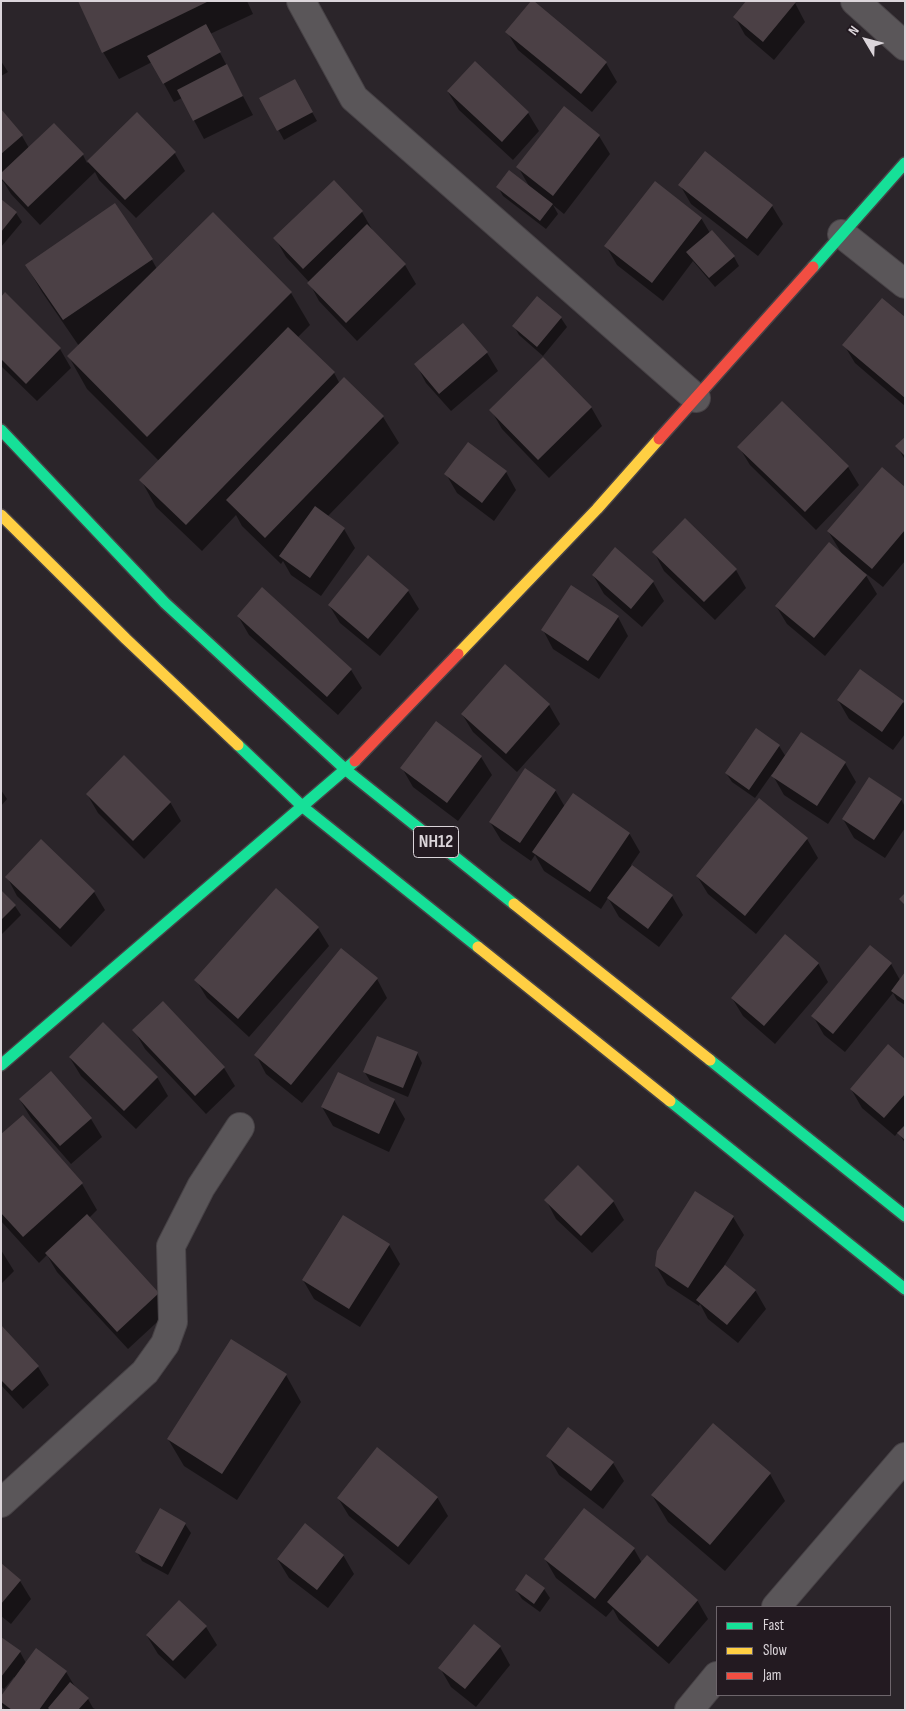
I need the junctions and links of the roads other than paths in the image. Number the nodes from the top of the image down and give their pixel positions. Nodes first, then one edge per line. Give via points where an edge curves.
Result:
1 (301, 1) edge
2 (855, 1) edge
3 (905, 46) edge
4 (905, 163) edge
5 (842, 234) junction
6 (905, 284) edge
7 (696, 398) junction
8 (1, 430) edge
9 (1, 515) edge
10 (346, 770) junction
11 (303, 807) junction
12 (1, 1065) edge
13 (240, 1126) dead end
14 (905, 1216) edge
15 (905, 1289) edge
16 (905, 1458) edge
17 (1, 1503) edge
18 (777, 1606) edge
19 (716, 1677) edge
20 (689, 1710) edge

1 - 7 street via 354,98
2 - 3 street
4 - 5 main road
5 - 6 street
5 - 7 main road
7 - 10 main road via 597,509
8 - 10 main road, NH12 via 165,603
9 - 11 main road
10 - 11 main road
10 - 14 main road, NH12
11 - 12 main road
11 - 15 main road
13 - 17 street via 201,1187 171,1246 173,1322 165,1344 145,1372
16 - 18 street
19 - 20 street

